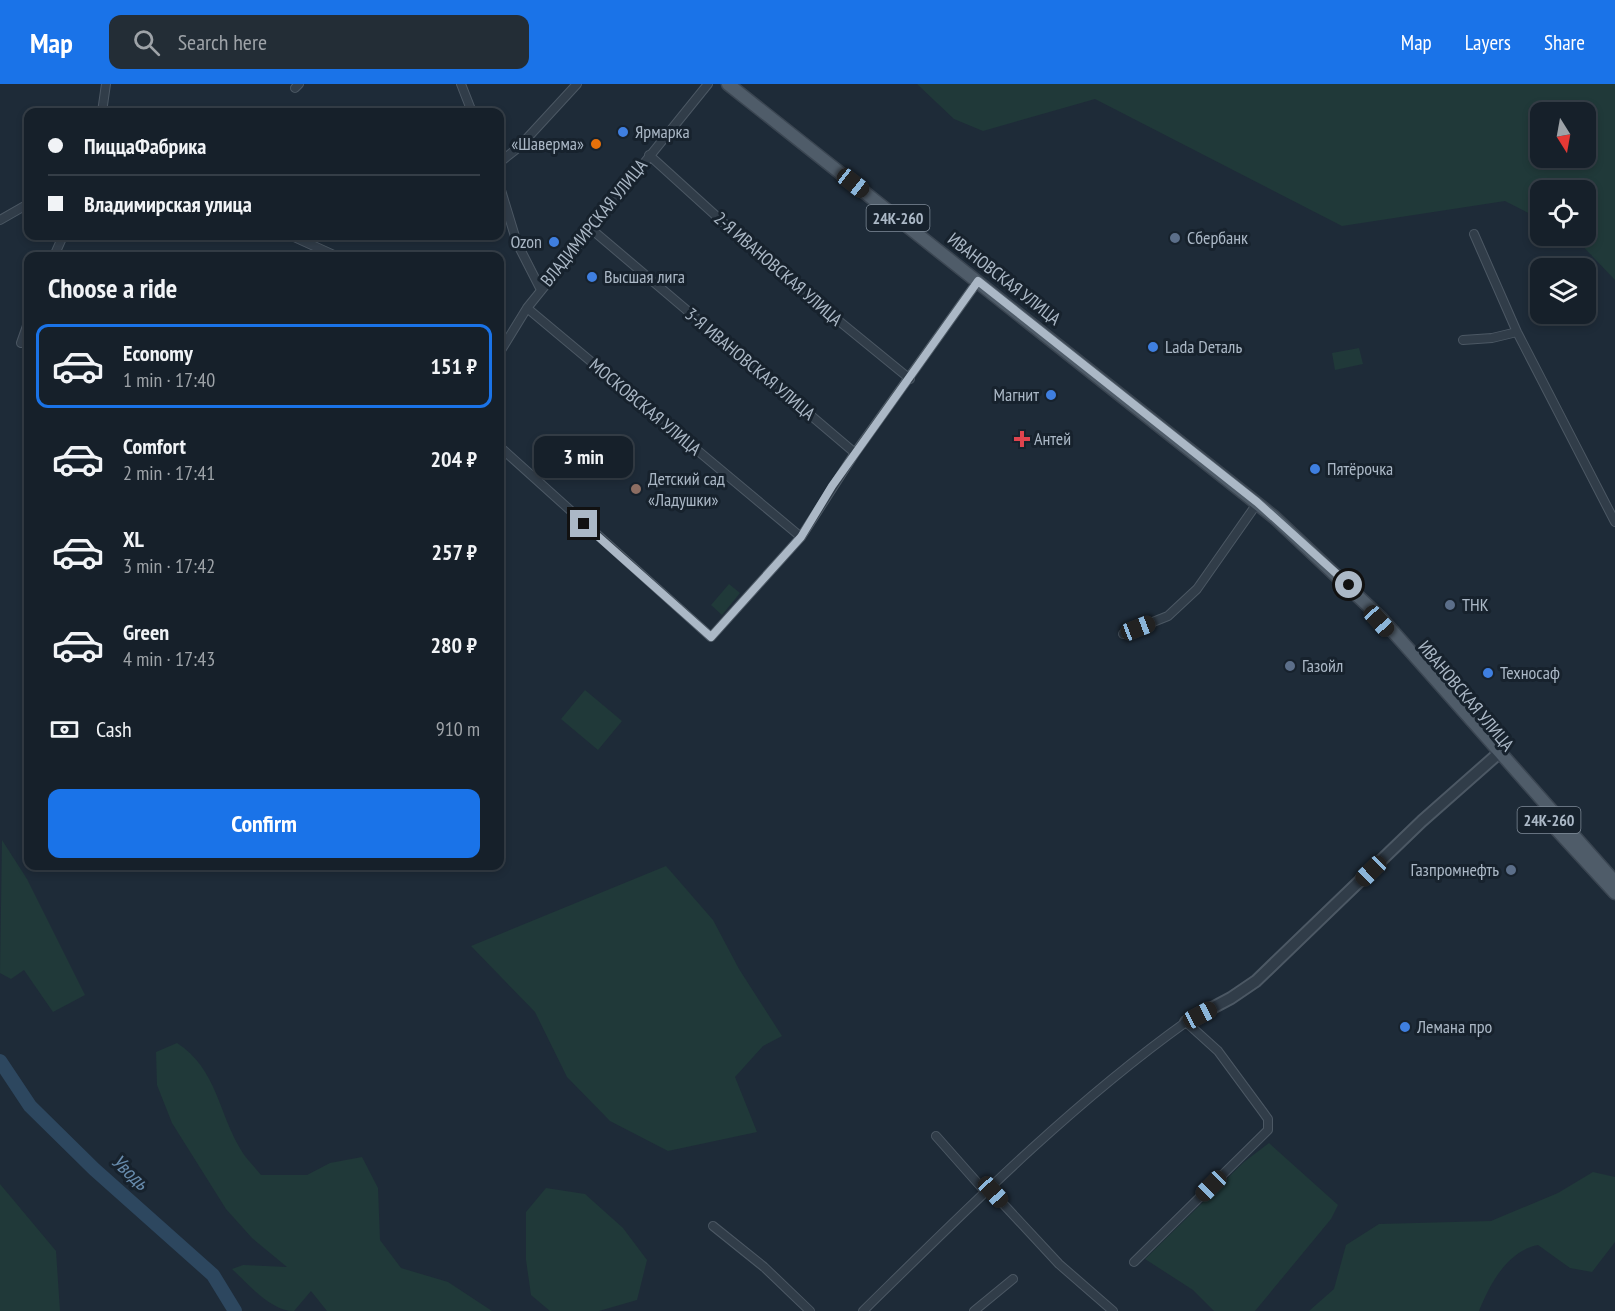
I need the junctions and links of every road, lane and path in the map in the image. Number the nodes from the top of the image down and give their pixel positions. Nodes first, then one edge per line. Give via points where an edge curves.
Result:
1 (106, 84) edge
2 (461, 84) edge
3 (577, 84) edge
4 (708, 84) edge
5 (728, 84) edge
6 (103, 108) edge
7 (470, 108) edge
8 (649, 155) junction
9 (504, 159) edge
10 (504, 201) edge
11 (24, 206) edge
12 (0, 220) edge
13 (590, 228) junction
14 (1474, 234) dead end
15 (301, 240) edge
16 (327, 252) edge
17 (978, 281) junction
18 (540, 290) junction
19 (526, 308) junction
20 (1516, 332) junction
21 (24, 334) edge
22 (504, 335) edge
23 (1463, 340) dead end
24 (21, 343) dead end
25 (910, 380) junction
26 (504, 451) edge
27 (855, 453) junction
28 (1228, 481) junction
29 (1256, 505) junction
30 (1615, 522) edge
31 (801, 537) junction
32 (1122, 634) dead end
33 (1496, 756) junction
34 (1615, 882) edge
35 (1615, 893) edge
36 (1186, 1022) junction
37 (936, 1136) dead end
38 (988, 1190) junction
39 (713, 1226) dead end
40 (1134, 1262) dead end
41 (1013, 1279) dead end
42 (810, 1311) edge
43 (863, 1311) edge
44 (974, 1311) edge
45 (1113, 1311) edge

1 - 6 street
2 - 7 street
3 - 9 street
4 - 8 street, ВЛАДИМИРСКАЯ УЛИЦА
5 - 17 main road, ИВАНОВСКАЯ УЛИЦА / 24К-260
8 - 13 street, ВЛАДИМИРСКАЯ УЛИЦА
8 - 25 street, 2-Я ИВАНОВСКАЯ УЛИЦА via 768,263
10 - 18 street via 516,243
11 - 12 street
13 - 18 street, ВЛАДИМИРСКАЯ УЛИЦА
13 - 27 street, 3-Я ИВАНОВСКАЯ УЛИЦА
14 - 20 street
15 - 16 street
17 - 25 street
17 - 28 main road, ИВАНОВСКАЯ УЛИЦА / 24К-260
18 - 19 street, ВЛАДИМИРСКАЯ УЛИЦА
19 - 22 street, ВЛАДИМИРСКАЯ УЛИЦА
19 - 31 street, МОСКОВСКАЯ УЛИЦА
20 - 23 street
20 - 30 street
21 - 24 street
25 - 27 street
26 - 31 street via 711,637
27 - 31 street
28 - 29 main road, ИВАНОВСКАЯ УЛИЦА / 24К-260
28 - 33 main road, ИВАНОВСКАЯ УЛИЦА / 24К-260 via 1349,585 1402,642
29 - 32 street via 1197,589 1168,616
29 - 33 main road, ИВАНОВСКАЯ УЛИЦА / 24К-260 via 1379,621
33 - 34 main road, ИВАНОВСКАЯ УЛИЦА / 24К-260
33 - 35 main road, ИВАНОВСКАЯ УЛИЦА / 24К-260
33 - 36 street via 1422,821 1256,981
36 - 38 street via 1130,1062
36 - 40 street via 1218,1051 1268,1119 1268,1130
37 - 38 street
38 - 43 street
38 - 45 street via 1059,1264
39 - 42 street
41 - 44 street

